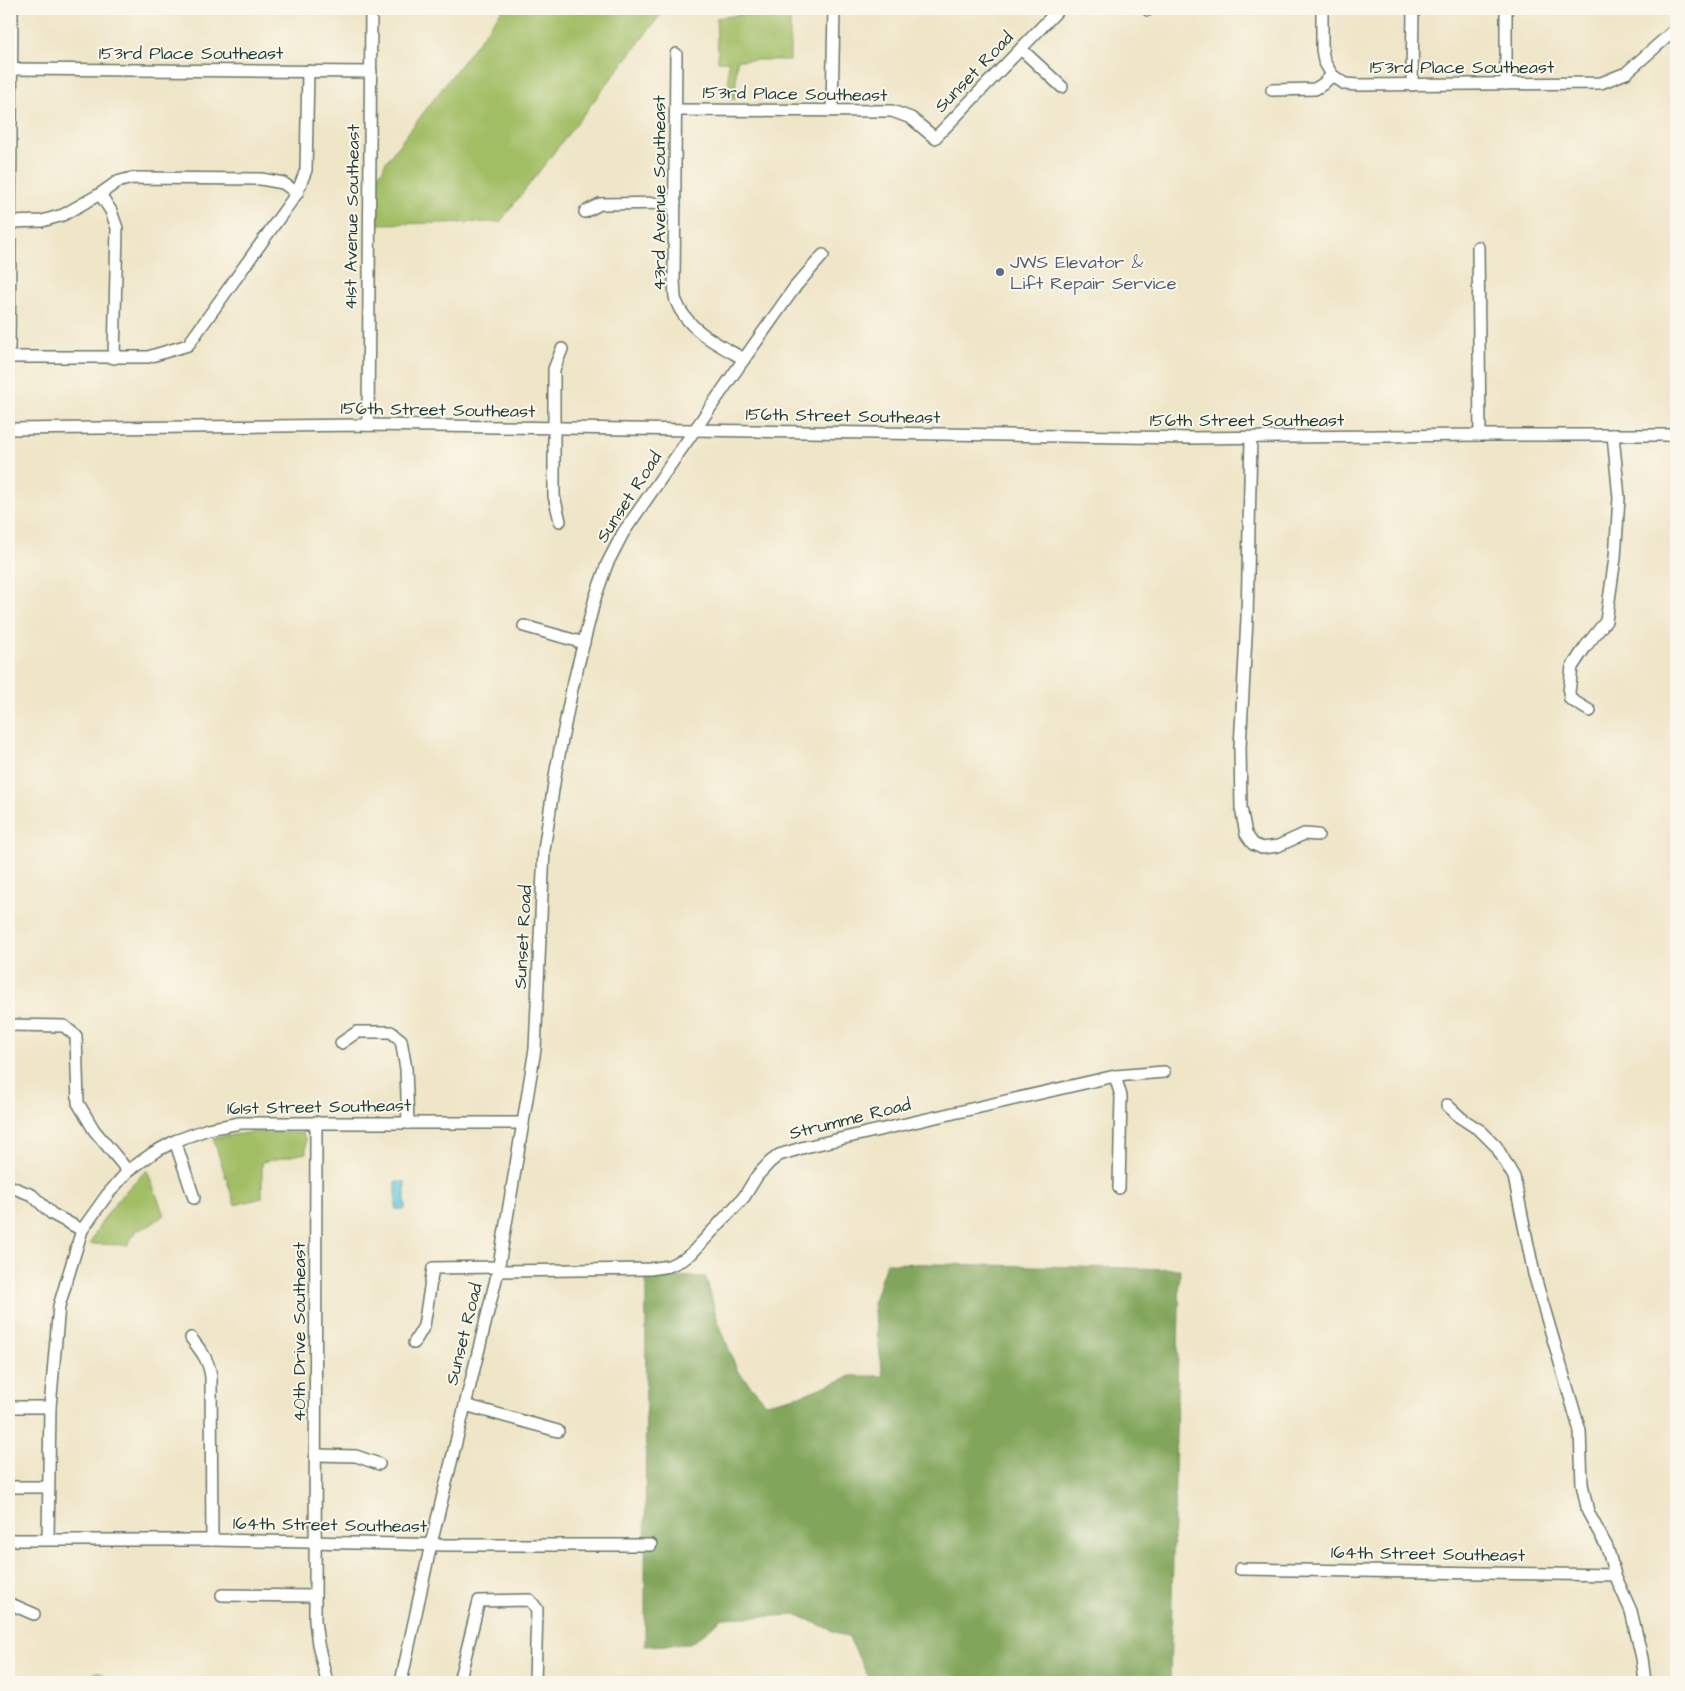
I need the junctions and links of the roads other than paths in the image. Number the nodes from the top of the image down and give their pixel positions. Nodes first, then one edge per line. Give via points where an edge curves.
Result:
1 (12, 9) edge
2 (371, 9) edge
3 (834, 9) edge
4 (1059, 9) edge
5 (1322, 9) edge
6 (1413, 9) edge
7 (1506, 9) edge
8 (1676, 29) edge
9 (1021, 49) junction
10 (676, 54) dead end
11 (11, 69) junction
12 (308, 71) junction
13 (371, 72) junction
14 (1332, 75) junction
15 (1506, 84) junction
16 (1412, 85) junction
17 (1062, 87) dead end
18 (1272, 90) dead end
19 (676, 110) junction
20 (832, 110) junction
21 (935, 138) joint
22 (297, 193) junction
23 (100, 194) junction
24 (675, 203) junction
25 (585, 212) dead end
26 (9, 222) edge
27 (1478, 247) dead end
28 (823, 256) dead end
29 (9, 348) edge
30 (562, 349) dead end
31 (9, 358) edge
32 (114, 358) junction
33 (744, 358) junction
34 (368, 425) junction
35 (9, 429) edge
36 (554, 429) junction
37 (693, 430) junction
38 (1480, 435) junction
39 (1612, 435) junction
40 (1676, 435) edge
41 (1251, 438) junction
42 (560, 521) dead end
43 (524, 626) dead end
44 (584, 643) junction
45 (1590, 711) dead end
46 (1318, 836) dead end
47 (9, 1025) edge
48 (341, 1043) dead end
49 (1164, 1072) dead end
50 (1115, 1076) junction
51 (1447, 1105) dead end
52 (316, 1122) junction
53 (408, 1123) junction
54 (523, 1123) junction
55 (175, 1141) junction
56 (128, 1171) junction
57 (9, 1186) edge
58 (1119, 1188) dead end
59 (194, 1198) dead end
60 (82, 1230) junction
61 (498, 1269) junction
62 (191, 1338) dead end
63 (414, 1343) dead end
64 (465, 1405) junction
65 (9, 1407) edge
66 (50, 1407) junction
67 (558, 1431) dead end
68 (316, 1455) junction
69 (379, 1464) dead end
70 (9, 1486) edge
71 (48, 1487) junction
72 (48, 1539) junction
73 (9, 1540) edge
74 (212, 1540) junction
75 (316, 1542) junction
76 (431, 1544) junction
77 (651, 1546) dead end
78 (1240, 1569) dead end
79 (1615, 1575) junction
80 (222, 1595) dead end
81 (315, 1596) junction
82 (9, 1604) edge
83 (34, 1614) dead end
84 (327, 1682) edge
85 (401, 1682) edge
86 (459, 1682) edge
87 (535, 1682) edge
88 (1645, 1682) edge

1 - 11 street
2 - 13 street, 41st Avenue Southeast
3 - 20 street
4 - 9 street, Sunset Road
5 - 14 street via 1324,62
6 - 16 street
7 - 15 street
8 - 15 street, 153rd Place Southeast via 1626,73 1601,83
9 - 17 street
9 - 21 street, Sunset Road
10 - 19 street, 43rd Avenue Southeast
11 - 12 street, 153rd Place Southeast
11 - 26 street
12 - 13 street, 153rd Place Southeast
12 - 22 street via 306,170
13 - 34 street, 41st Avenue Southeast
14 - 16 street, 153rd Place Southeast via 1345,84
14 - 18 street via 1315,89
15 - 16 street, 153rd Place Southeast
19 - 20 street, 153rd Place Southeast
19 - 24 street, 43rd Avenue Southeast
20 - 21 street, 153rd Place Southeast via 892,111 911,118
22 - 23 street via 283,183 261,179 164,177 132,178 117,182
22 - 32 street via 188,345 148,358
23 - 26 street via 63,216 42,221
23 - 32 street via 111,211 116,228
24 - 25 street via 600,204
24 - 33 street, 43rd Avenue Southeast via 676,301 690,323 711,340
26 - 29 street
27 - 38 street
28 - 33 street, Sunset Road via 795,287
30 - 36 street via 554,369
31 - 32 street
33 - 37 street, Sunset Road
34 - 35 street, 156th Street Southeast
34 - 36 street, 156th Street Southeast
36 - 37 street, 156th Street Southeast
36 - 42 street via 554,496
37 - 41 street, 156th Street Southeast
37 - 44 street, Sunset Road via 623,533 607,564
38 - 39 street, 156th Street Southeast
38 - 41 street, 156th Street Southeast
39 - 40 street, 156th Street Southeast
39 - 45 street via 1619,498 1606,621 1572,667 1569,692 1570,699
41 - 46 street via 1240,747 1241,808 1246,834 1253,844 1262,848 1278,846 1304,834
43 - 44 street
44 - 54 street, Sunset Road via 556,770 544,850 535,1049
47 - 56 street via 64,1026 76,1036 78,1103 94,1130
48 - 53 street via 358,1032 391,1032 402,1040
49 - 50 street, Strumme Road
50 - 58 street via 1121,1096
50 - 61 street, Strumme Road via 805,1146 780,1155 764,1169 692,1253 669,1266 634,1270
51 - 79 street via 1481,1130 1496,1146 1514,1177 1538,1288 1580,1431 1582,1484 1588,1512 1607,1547
52 - 53 street, 161st Street Southeast
52 - 55 street, 161st Street Southeast via 240,1123 208,1129
52 - 68 street, 40th Drive Southeast
53 - 54 street, 161st Street Southeast
54 - 61 street, Sunset Road
55 - 56 street, 161st Street Southeast
55 - 59 street
56 - 60 street, 161st Street Southeast
57 - 60 street via 32,1194 52,1214
60 - 66 street, 161st Street Southeast via 59,1306
61 - 63 street, Strumme Road via 433,1268 424,1326
61 - 64 street, Sunset Road
62 - 74 street via 210,1365
64 - 67 street
64 - 76 street, Sunset Road
65 - 66 street
66 - 71 street, 161st Street Southeast
68 - 69 street via 356,1456
68 - 75 street, 40th Drive Southeast
70 - 71 street
71 - 72 street, 161st Street Southeast
72 - 73 street, 164th Street Southeast
72 - 74 street, 164th Street Southeast
74 - 75 street, 164th Street Southeast
75 - 76 street, 164th Street Southeast
75 - 81 street
76 - 77 street, 164th Street Southeast
76 - 85 street, Sunset Road
78 - 79 street, 164th Street Southeast
79 - 88 street via 1631,1611
80 - 81 street
81 - 84 street via 318,1644
82 - 83 street
86 - 87 street via 478,1601 530,1600 537,1609

